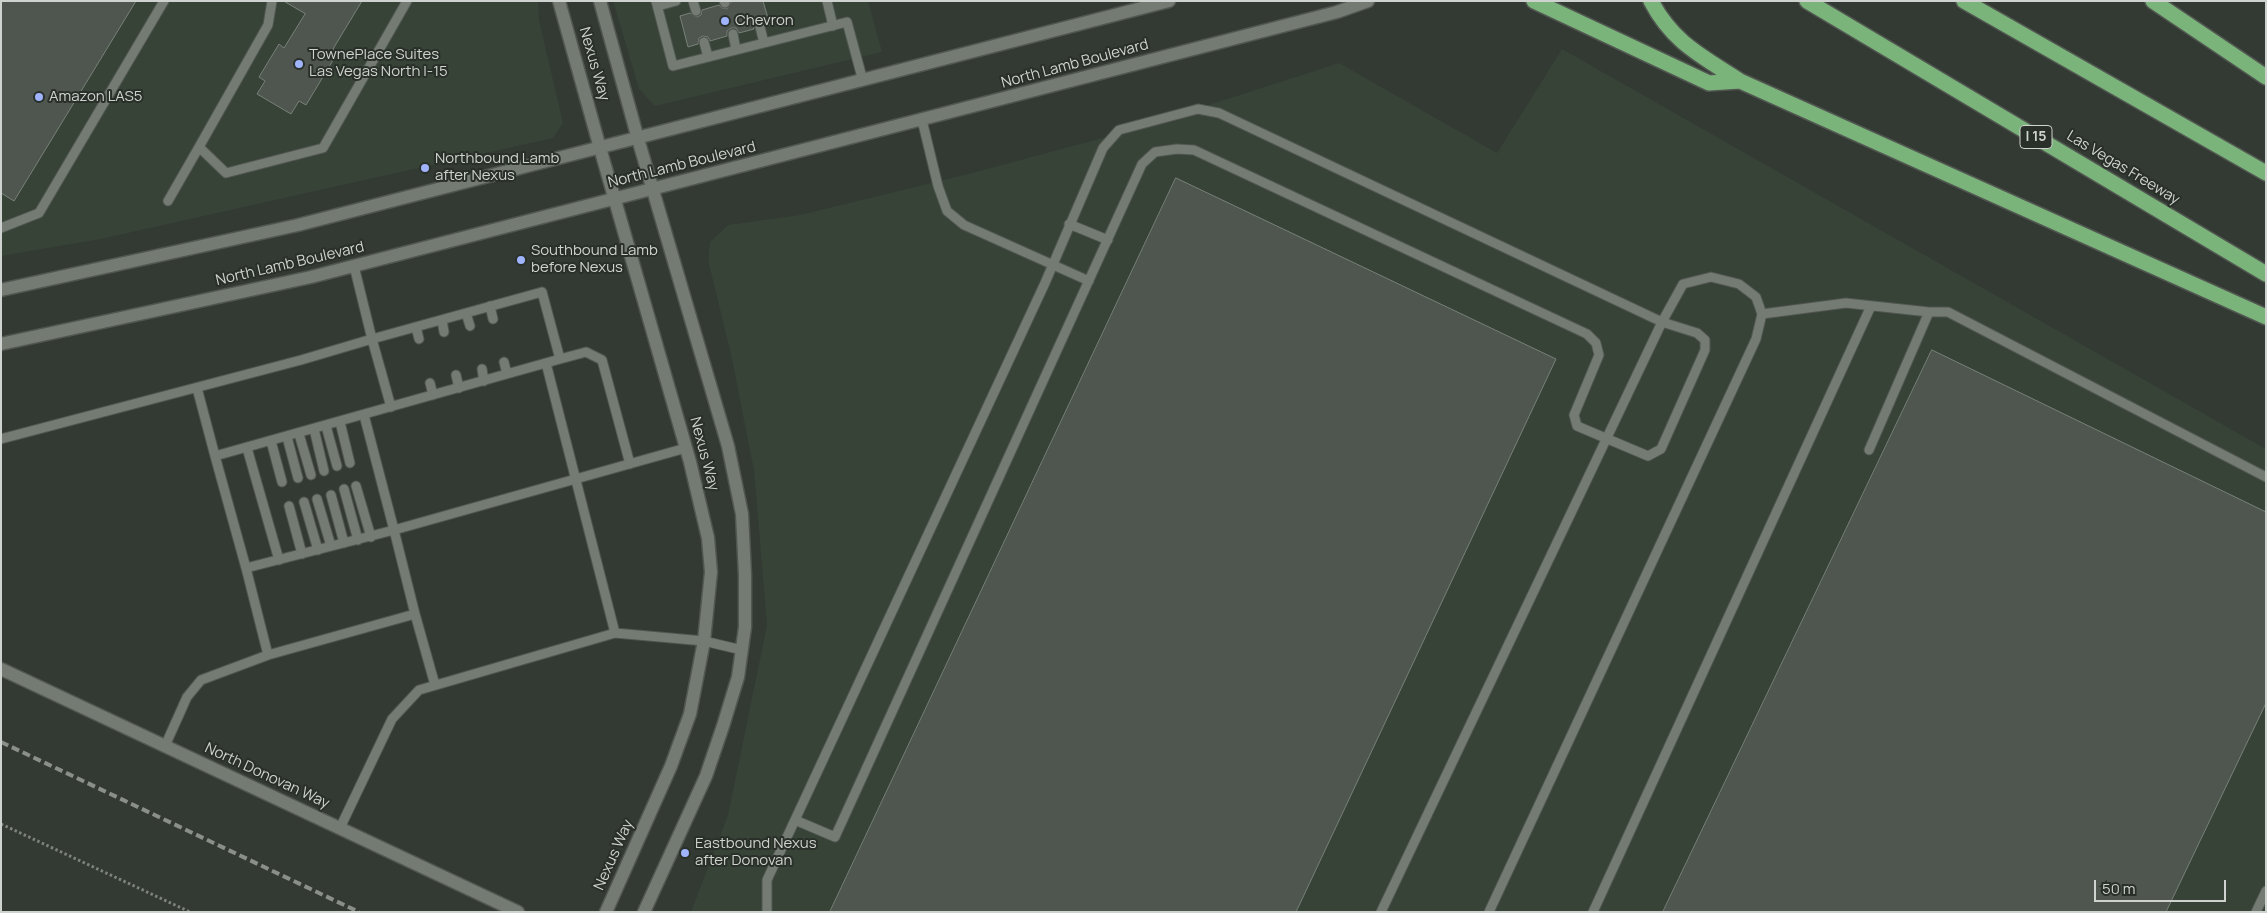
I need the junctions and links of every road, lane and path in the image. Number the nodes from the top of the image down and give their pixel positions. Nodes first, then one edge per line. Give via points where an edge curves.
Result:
1 (164, 1) edge
2 (272, 1) edge
3 (407, 1) edge
4 (559, 1) edge
5 (600, 1) edge
6 (676, 1) edge
7 (693, 1) edge
8 (827, 1) edge
9 (1169, 1) edge
10 (1368, 1) edge
11 (1534, 1) edge
12 (1651, 1) edge
13 (1807, 1) edge
14 (1964, 1) edge
15 (2153, 1) edge
16 (657, 4) edge
17 (696, 11) dead end
18 (833, 26) junction
19 (760, 27) dead end
20 (733, 34) dead end
21 (704, 42) dead end
22 (764, 43) junction
23 (736, 50) junction
24 (708, 57) junction
25 (2266, 77) edge
26 (863, 81) junction
27 (1740, 81) junction
28 (922, 120) junction
29 (638, 139) junction
30 (199, 147) junction
31 (600, 148) junction
32 (2266, 174) edge
33 (653, 189) junction
34 (614, 199) junction
35 (168, 201) dead end
36 (1069, 224) junction
37 (1, 228) edge
38 (1108, 240) junction
39 (1052, 265) junction
40 (354, 266) junction
41 (2266, 274) edge
42 (1089, 281) junction
43 (1, 290) edge
44 (490, 306) junction
45 (1871, 306) junction
46 (1929, 312) junction
47 (466, 313) junction
48 (1762, 314) junction
49 (2266, 317) edge
50 (493, 319) dead end
51 (442, 320) junction
52 (1662, 322) junction
53 (416, 326) junction
54 (470, 326) dead end
55 (444, 332) dead end
56 (372, 338) junction
57 (419, 339) dead end
58 (1, 344) edge
59 (560, 359) junction
60 (504, 362) dead end
61 (546, 363) junction
62 (482, 369) dead end
63 (507, 374) junction
64 (456, 375) dead end
65 (484, 381) junction
66 (430, 383) dead end
67 (197, 388) junction
68 (459, 388) junction
69 (433, 395) junction
70 (390, 407) junction
71 (364, 415) junction
72 (340, 422) junction
73 (326, 426) junction
74 (314, 429) junction
75 (299, 434) junction
76 (286, 437) junction
77 (1, 439) edge
78 (1606, 439) junction
79 (271, 441) junction
80 (247, 448) junction
81 (686, 448) junction
82 (1870, 450) dead end
83 (215, 456) junction
84 (350, 463) dead end
85 (630, 464) junction
86 (337, 466) dead end
87 (324, 471) dead end
88 (311, 475) dead end
89 (298, 478) dead end
90 (2266, 478) edge
91 (577, 479) junction
92 (282, 482) dead end
93 (356, 486) dead end
94 (344, 489) dead end
95 (331, 495) dead end
96 (317, 498) dead end
97 (304, 502) dead end
98 (288, 506) dead end
99 (394, 530) junction
100 (370, 537) junction
101 (358, 540) junction
102 (344, 543) junction
103 (331, 546) junction
104 (318, 550) junction
105 (302, 554) junction
106 (279, 560) junction
107 (246, 568) junction
108 (415, 614) junction
109 (615, 633) junction
110 (704, 640) junction
111 (742, 650) junction
112 (268, 655) junction
113 (1, 669) edge
114 (435, 686) junction
115 (166, 746) junction
116 (795, 820) junction
117 (1, 824) edge
118 (340, 828) junction
119 (2266, 890) edge
120 (190, 912) edge
121 (518, 912) edge
122 (606, 912) edge
123 (644, 912) edge
124 (767, 912) edge
125 (1381, 912) edge
126 (1489, 912) edge
127 (1593, 912) edge
128 (2256, 912) edge

1 - 37 lane via 39,213
2 - 30 lane via 268,26
3 - 30 lane via 322,148 226,173
4 - 31 main road, Nexus Way
5 - 29 main road, Nexus Way
6 - 16 lane
7 - 17 lane
8 - 18 lane
9 - 26 main road
10 - 28 main road, North Lamb Boulevard via 1337,12
11 - 27 highway via 1709,82
12 - 27 highway via 1661,20 1683,44
13 - 41 highway, Las Vegas Freeway / I 15
14 - 32 highway
15 - 25 highway
16 - 24 lane via 673,66
18 - 22 lane
18 - 26 lane via 847,22
19 - 22 lane
20 - 23 lane
21 - 24 lane
22 - 23 lane
23 - 24 lane
26 - 29 main road
27 - 49 highway
28 - 33 main road, North Lamb Boulevard
28 - 39 lane via 947,211 964,224
29 - 31 main road
29 - 33 main road, Nexus Way
30 - 35 lane
31 - 34 main road, Nexus Way
31 - 43 main road via 298,226
33 - 34 main road, North Lamb Boulevard
33 - 111 main road, Nexus Way via 728,446 742,514 745,627
34 - 40 main road, North Lamb Boulevard
34 - 81 main road, Nexus Way
36 - 38 lane
36 - 39 lane
36 - 52 lane via 1104,148 1119,130 1198,108 1218,113
38 - 42 lane
38 - 78 lane via 1142,164 1155,152 1194,150 1587,334 1596,344 1599,355 1574,415 1577,426
39 - 42 lane
39 - 116 lane
40 - 56 lane
40 - 58 main road, North Lamb Boulevard
42 - 116 lane via 835,837
44 - 47 lane
44 - 50 lane
44 - 59 lane via 542,292
45 - 46 lane
45 - 48 lane via 1846,303
45 - 127 lane
46 - 82 lane
46 - 90 lane via 1948,312
47 - 51 lane
47 - 54 lane
48 - 52 lane via 1756,297 1738,284 1710,277 1683,284
48 - 126 lane via 1756,339
51 - 53 lane
51 - 55 lane
52 - 78 lane
52 - 78 lane via 1698,333 1705,340 1705,350 1661,449 1648,456
53 - 56 lane
53 - 57 lane
56 - 67 lane
56 - 70 lane
59 - 61 lane
59 - 85 lane via 586,352 602,360
60 - 63 lane
61 - 63 lane
61 - 91 lane
62 - 65 lane
63 - 65 lane
64 - 68 lane
65 - 68 lane
66 - 69 lane
67 - 77 lane
67 - 83 lane
68 - 69 lane
69 - 70 lane
70 - 71 lane
71 - 72 lane
71 - 99 lane
72 - 73 lane
72 - 84 lane
73 - 74 lane
73 - 86 lane
74 - 75 lane
74 - 87 lane
75 - 76 lane
75 - 88 lane
76 - 79 lane
76 - 89 lane
78 - 125 lane
79 - 80 lane
79 - 92 lane
80 - 83 lane
80 - 106 lane
81 - 85 lane
81 - 110 main road, Nexus Way via 708,538 710,564
83 - 107 lane
85 - 91 lane
91 - 99 lane
91 - 109 lane
93 - 100 lane
94 - 101 lane
95 - 102 lane
96 - 103 lane
97 - 104 lane
98 - 105 lane
99 - 100 lane
99 - 108 lane
100 - 101 lane
101 - 102 lane
102 - 103 lane
103 - 104 lane
104 - 105 lane
105 - 106 lane
106 - 107 lane
107 - 112 lane
108 - 112 lane
108 - 114 lane
109 - 110 lane
109 - 114 lane
110 - 111 lane
110 - 122 main road, Nexus Way via 690,714 671,766
111 - 123 main road, Nexus Way via 738,676 706,776
112 - 115 lane via 201,680 188,697
113 - 115 main road, North Donovan Way
114 - 118 lane via 420,690 392,719
115 - 118 main road, North Donovan Way
116 - 124 lane via 767,880
117 - 120 path
118 - 121 main road, North Donovan Way
119 - 128 lane

